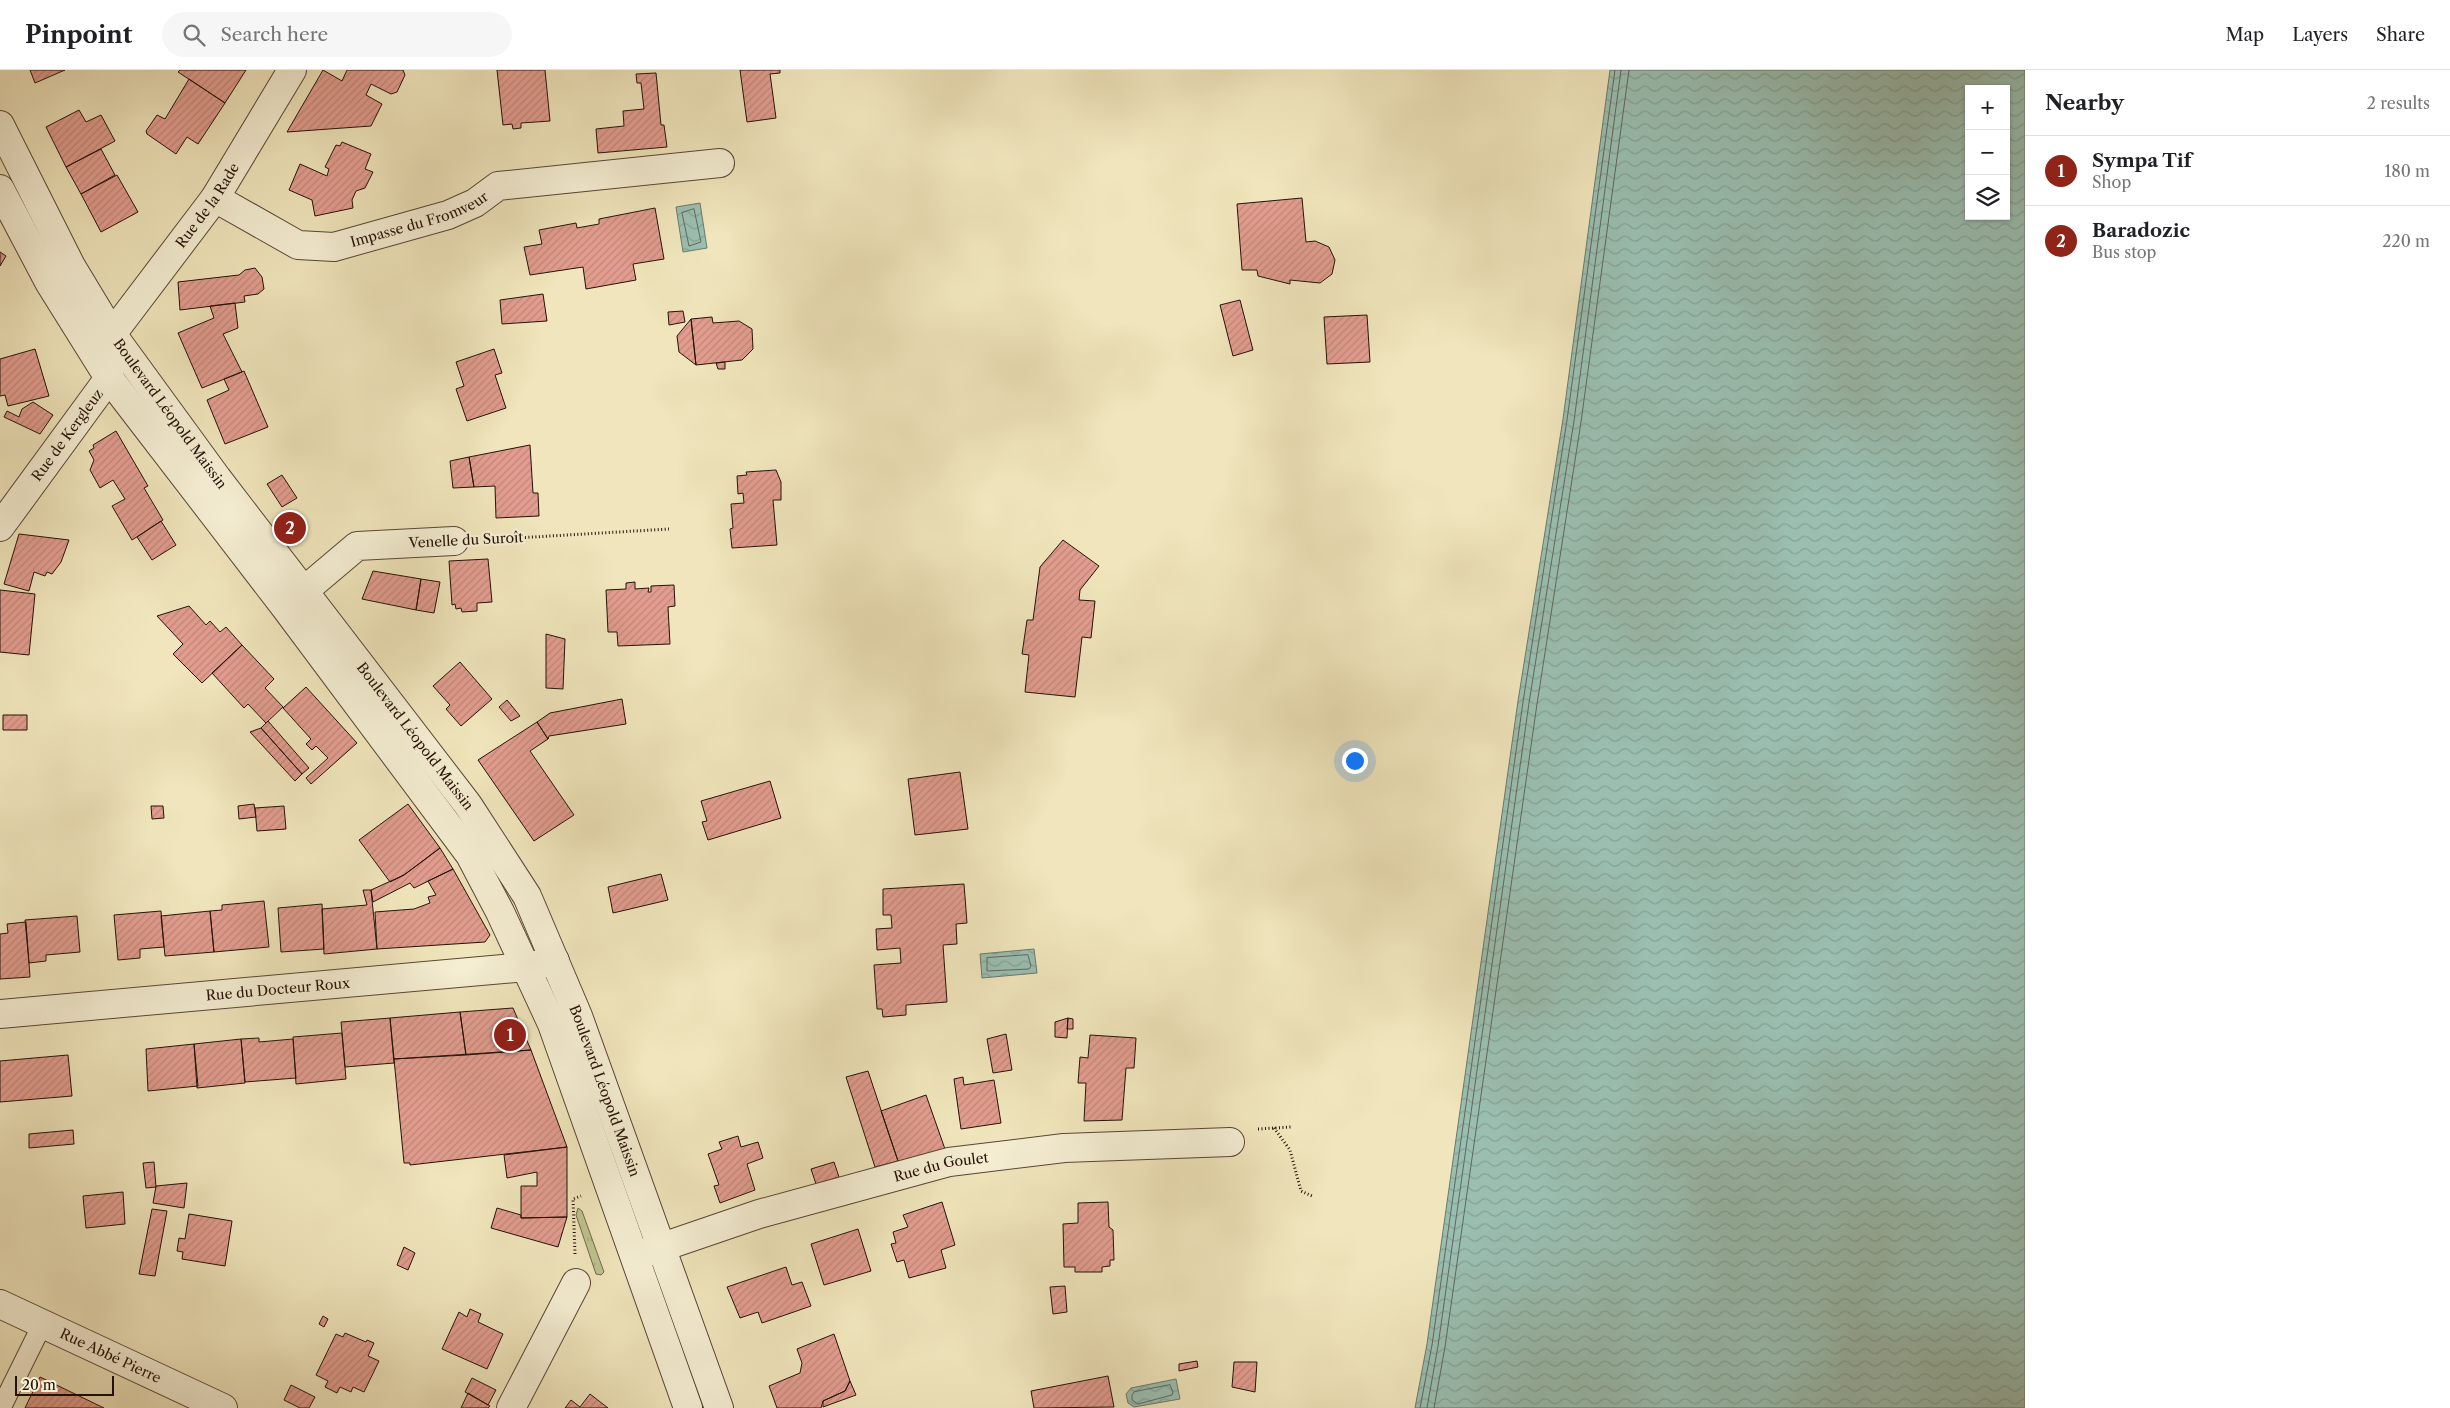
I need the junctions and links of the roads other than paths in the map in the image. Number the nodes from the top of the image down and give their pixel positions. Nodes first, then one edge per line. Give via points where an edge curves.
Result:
1 (292, 70) edge
2 (0, 125) edge
3 (720, 163) dead end
4 (0, 189) edge
5 (215, 198) junction
6 (112, 334) junction
7 (109, 378) junction
8 (0, 527) edge
9 (454, 541) road end
10 (295, 599) junction
11 (555, 961) junction
12 (526, 967) junction
13 (0, 1014) edge
14 (1230, 1142) dead end
15 (661, 1247) junction
16 (635, 1256) junction
17 (576, 1283) road end
18 (0, 1304) edge
19 (42, 1323) junction
20 (1, 1408) edge
21 (223, 1408) edge
22 (511, 1408) edge
23 (688, 1408) edge
24 (719, 1408) edge

1 - 5 street, Rue de la Rade
2 - 6 street, Boulevard Léopold Maissin via 71,266
3 - 5 street, Impasse du Fromveur via 498,186 475,203 448,215 334,247 298,245
4 - 7 street, Boulevard Léopold Maissin via 49,282
5 - 6 street, Rue de la Rade
6 - 7 street, Rue de Kergleuz
6 - 10 street, Boulevard Léopold Maissin via 217,478
7 - 8 street, Rue de Kergleuz
7 - 10 street, Boulevard Léopold Maissin
9 - 10 street, Venelle du Suroît via 357,546
10 - 11 street, Boulevard Léopold Maissin via 468,805 527,896
10 - 12 street, Boulevard Léopold Maissin via 470,855
11 - 12 street, Rue du Docteur Roux
11 - 15 street, Boulevard Léopold Maissin
12 - 13 street, Rue du Docteur Roux
12 - 16 street, Boulevard Léopold Maissin via 552,1024
14 - 15 street, Rue du Goulet via 1064,1148 949,1162 759,1214
15 - 16 street, Rue du Goulet
15 - 24 street, Boulevard Léopold Maissin
16 - 23 street, Boulevard Léopold Maissin
17 - 22 street
18 - 19 street, Rue Abbé Pierre
19 - 20 lane
19 - 21 street, Rue Abbé Pierre

